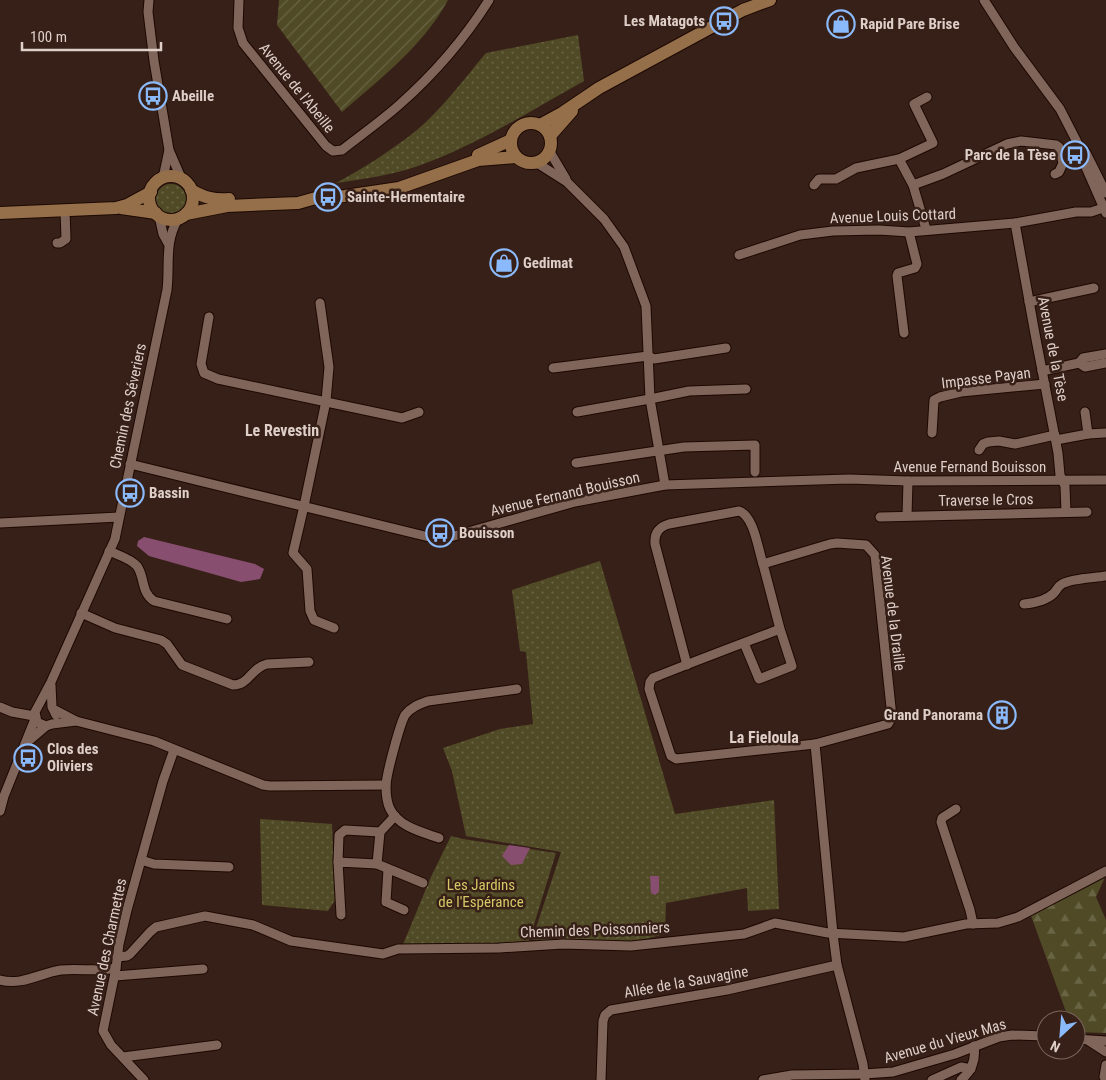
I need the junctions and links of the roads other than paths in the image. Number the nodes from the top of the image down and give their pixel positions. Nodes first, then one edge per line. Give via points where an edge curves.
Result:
1 (150, 0) edge
2 (239, 0) edge
3 (490, 0) edge
4 (770, 0) edge
5 (984, 0) edge
6 (991, 0) edge
7 (751, 4) edge
8 (996, 18) junction
9 (927, 97) dead end
10 (584, 98) junction
11 (540, 125) junction
12 (550, 136) junction
13 (511, 140) junction
14 (170, 150) junction
15 (550, 152) junction
16 (516, 156) junction
17 (899, 159) junction
18 (537, 163) junction
19 (1055, 174) dead end
20 (163, 178) junction
21 (182, 180) junction
22 (567, 182) junction
23 (814, 185) dead end
24 (913, 185) junction
25 (191, 190) junction
26 (375, 191) junction
27 (150, 192) junction
28 (1104, 195) edge
29 (316, 198) junction
30 (116, 208) junction
31 (1105, 209) edge
32 (65, 210) junction
33 (1080, 212) junction
34 (0, 213) edge
35 (157, 215) junction
36 (182, 216) junction
37 (1015, 223) junction
38 (926, 229) junction
39 (909, 232) junction
40 (57, 243) dead end
41 (168, 243) junction
42 (739, 255) dead end
43 (1094, 288) dead end
44 (1029, 302) junction
45 (320, 303) dead end
46 (209, 317) dead end
47 (904, 333) dead end
48 (726, 348) dead end
49 (1106, 354) edge
50 (648, 356) junction
51 (1079, 363) junction
52 (1106, 363) edge
53 (553, 368) dead end
54 (1042, 371) junction
55 (1045, 384) junction
56 (746, 389) dead end
57 (650, 400) junction
58 (326, 402) junction
59 (419, 412) dead end
60 (577, 412) dead end
61 (1085, 412) dead end
62 (932, 433) dead end
63 (1105, 433) edge
64 (1088, 434) junction
65 (1055, 438) junction
66 (659, 450) junction
67 (979, 450) dead end
68 (576, 463) dead end
69 (130, 464) junction
70 (755, 472) dead end
71 (1106, 480) edge
72 (908, 481) junction
73 (1062, 481) junction
74 (665, 485) junction
75 (304, 506) junction
76 (1066, 512) junction
77 (1087, 512) dead end
78 (908, 516) junction
79 (880, 517) dead end
80 (119, 518) junction
81 (0, 522) edge
82 (109, 551) junction
83 (763, 564) junction
84 (1106, 576) edge
85 (1024, 604) dead end
86 (81, 613) junction
87 (228, 619) dead end
88 (334, 628) dead end
89 (780, 629) junction
90 (744, 643) junction
91 (309, 662) dead end
92 (687, 665) junction
93 (51, 682) junction
94 (517, 689) dead end
95 (0, 707) edge
96 (38, 707) junction
97 (53, 709) junction
98 (34, 718) junction
99 (76, 720) junction
100 (49, 725) junction
101 (26, 743) junction
102 (815, 744) junction
103 (174, 750) junction
104 (386, 785) junction
105 (956, 809) dead end
106 (0, 811) edge
107 (395, 816) junction
108 (380, 832) junction
109 (439, 838) dead end
110 (141, 860) junction
111 (338, 862) junction
112 (377, 864) junction
113 (229, 867) dead end
114 (388, 869) junction
115 (1106, 871) edge
116 (423, 883) dead end
117 (404, 910) dead end
118 (341, 915) dead end
119 (973, 924) junction
120 (833, 934) junction
121 (117, 958) junction
122 (838, 965) junction
123 (204, 969) dead end
124 (116, 972) junction
125 (0, 980) edge
126 (1036, 1036) edge
127 (1106, 1040) edge
128 (1086, 1041) edge
129 (1089, 1041) junction
130 (217, 1045) dead end
131 (974, 1046) junction
132 (1106, 1052) edge
133 (122, 1057) junction
134 (1106, 1065) edge
135 (971, 1069) junction
136 (1104, 1076) edge
137 (864, 1077) edge
138 (144, 1080) edge
139 (601, 1080) edge
140 (763, 1080) edge
141 (932, 1080) edge
142 (961, 1080) edge

1 - 14 street via 148,12 154,61
2 - 3 street, Avenue de l'Abeille via 238,28 243,43 333,151 342,150 400,104 443,61
4 - 7 main road
5 - 8 street
6 - 8 street
7 - 10 main road
8 - 28 street via 1060,109 1081,156
9 - 17 street via 914,104 933,143
10 - 11 main road
10 - 12 main road
11 - 12 main road
11 - 13 main road via 522,125
12 - 15 main road
13 - 16 main road
13 - 26 main road via 484,154
14 - 20 street
14 - 21 street
15 - 18 main road
15 - 22 street
16 - 18 main road via 526,163
16 - 26 main road via 478,160 399,188
17 - 23 street via 856,168 836,179 819,179
17 - 24 street
18 - 22 street
19 - 24 street via 1064,163 1059,147 1021,141 1007,144
20 - 21 main road via 170,176
20 - 27 main road
21 - 25 main road
22 - 50 street via 604,219 624,247 646,306
24 - 38 street
25 - 29 main road via 214,200 298,194
25 - 36 main road via 191,207
26 - 29 main road
27 - 30 main road via 135,202
27 - 35 main road via 150,203
28 - 31 street
28 - 33 street, Avenue Louis Cottard
29 - 36 main road via 298,203 227,206
30 - 32 main road
30 - 35 main road
31 - 33 street, Avenue Louis Cottard
32 - 34 main road
32 - 40 street via 66,239
33 - 37 street, Avenue Louis Cottard
35 - 36 main road via 168,220
35 - 41 street, Chemin des Séveriers
36 - 41 street, Chemin des Séveriers
37 - 38 street, Avenue Louis Cottard
37 - 44 street, Avenue de la Tèse
38 - 39 street, Avenue Louis Cottard
39 - 42 street, Avenue Louis Cottard via 833,231 800,235
39 - 47 street via 917,264 897,276
41 - 69 street, Chemin des Séveriers via 167,290
43 - 44 street
44 - 54 street, Avenue de la Tèse
45 - 58 street via 329,367
46 - 58 street via 201,364 204,373 218,379
48 - 50 street via 654,359
49 - 51 street via 1083,358
50 - 53 street
50 - 57 street
51 - 52 street via 1085,367
51 - 54 street
54 - 55 street, Avenue de la Tèse
55 - 62 street, Impasse Payan via 940,396 934,400
55 - 65 street, Avenue de la Tèse
56 - 57 street via 689,390
57 - 60 street
57 - 66 street
58 - 59 street via 402,418
58 - 75 street
61 - 64 street
63 - 64 street
64 - 65 street
65 - 67 street via 1015,444 988,442
65 - 73 street, Avenue de la Tèse
66 - 68 street
66 - 70 street via 754,444
66 - 74 street
69 - 75 street, Avenue Fernand Bouisson
69 - 80 street, Chemin des Séveriers
71 - 73 street, Avenue Fernand Bouisson
72 - 73 street, Avenue Fernand Bouisson
72 - 74 street, Avenue Fernand Bouisson via 849,479
72 - 78 street
73 - 76 street
74 - 75 street, Avenue Fernand Bouisson via 575,502 441,538
75 - 88 street via 293,553 307,569 310,611 314,620
76 - 77 street, Traverse le Cros
76 - 78 street, Traverse le Cros
78 - 79 street, Traverse le Cros
80 - 81 street
80 - 82 street, Chemin des Séveriers
82 - 86 street, Chemin des Séveriers
82 - 87 street via 135,564 146,594 154,601
83 - 89 street
83 - 92 street via 750,520 739,511 669,524 657,531 655,544
83 - 102 street, Avenue de la Draille via 837,543 866,545 874,555 892,717 888,724
84 - 85 street via 1067,582 1038,603
86 - 91 street via 115,628 161,640 182,664 233,685 243,683 260,666
86 - 93 street, Chemin des Séveriers
89 - 90 street, Avenue de la Draille
89 - 90 street via 792,666 759,679
90 - 92 street, Avenue de la Draille
92 - 102 street, Avenue de la Draille via 650,682 649,689 671,756 676,759
93 - 96 street, Chemin des Séveriers
93 - 97 street, Chemin des Séveriers
94 - 104 street via 417,705 406,714 400,725
95 - 98 street
96 - 97 street via 45,705
96 - 98 street, Chemin des Séveriers
97 - 99 street
97 - 100 street, Chemin des Séveriers via 56,717
98 - 100 street via 39,725
98 - 101 street, Chemin des Séveriers
99 - 100 street
99 - 103 street via 154,741
100 - 101 street, Chemin des Séveriers
101 - 106 street, Chemin des Séveriers
102 - 120 street
103 - 104 street via 270,786
103 - 110 street, Avenue des Charmettes
104 - 107 street via 388,802
105 - 119 street via 941,822
107 - 108 street
107 - 109 street via 411,828
108 - 111 street via 342,832 339,835
108 - 112 street
110 - 113 street via 154,864
110 - 121 street, Avenue des Charmettes
111 - 112 street
111 - 118 street
112 - 114 street
114 - 116 street
114 - 117 street via 386,902
115 - 119 street, Chemin des Poissonniers via 1018,917 998,923
119 - 120 street, Chemin des Poissonniers via 904,937
120 - 121 street, Chemin des Poissonniers via 775,923 744,934 631,946 563,944 398,949 383,954 291,941 253,925 205,916 156,927 130,954
120 - 122 street
121 - 124 street, Avenue des Charmettes
122 - 137 street
122 - 139 street, Allée de la Sauvagine via 727,990 611,1010 603,1021
123 - 124 street
124 - 125 street via 58,970 33,979 9,983
124 - 133 street, Avenue des Charmettes via 104,1031
126 - 131 street, Avenue du Vieux Mas via 1012,1035
127 - 129 street
128 - 129 street
129 - 132 street
130 - 133 street
131 - 135 street
131 - 137 street, Avenue du Vieux Mas via 912,1068
133 - 138 street, Avenue des Charmettes
134 - 136 street
135 - 141 street via 961,1067
135 - 142 street
137 - 140 street, Avenue du Vieux Mas via 792,1075

